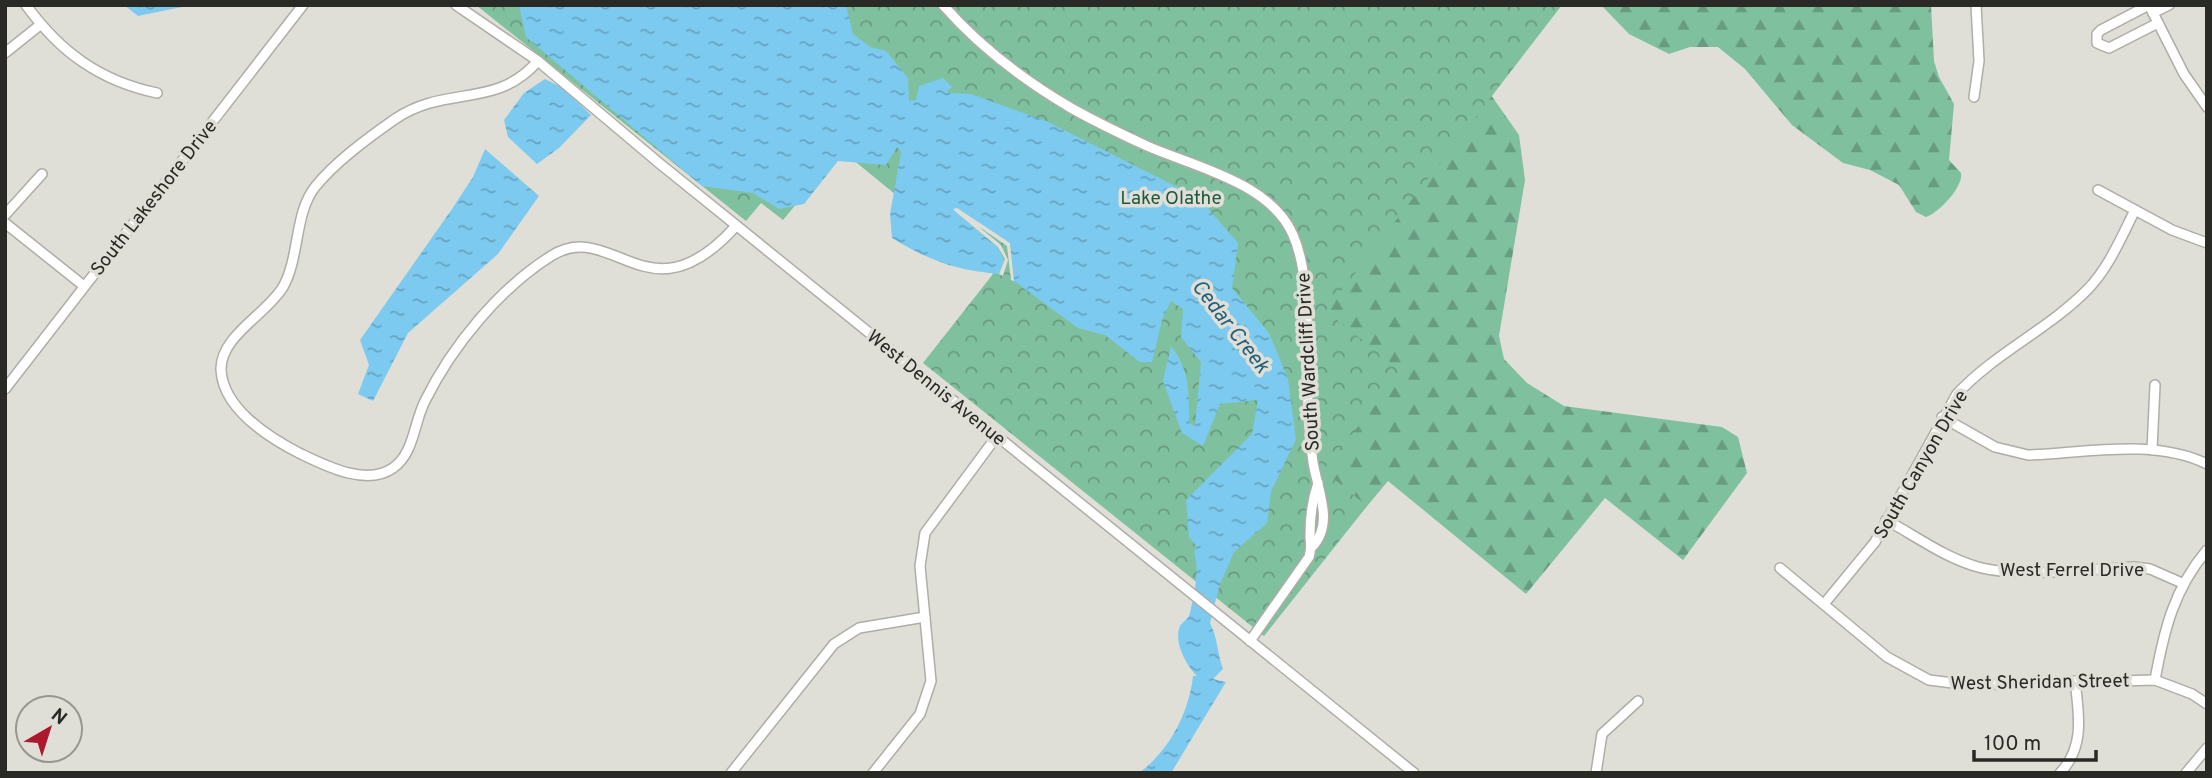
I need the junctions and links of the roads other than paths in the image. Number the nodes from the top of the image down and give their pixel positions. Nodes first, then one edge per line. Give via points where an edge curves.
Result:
1 (26, 5) edge
2 (456, 5) edge
3 (943, 5) edge
4 (1976, 5) edge
5 (2169, 5) edge
6 (299, 7) edge
7 (2150, 8) edge
8 (2158, 23) junction
9 (40, 25) junction
10 (5, 53) edge
11 (538, 61) junction
12 (157, 93) dead end
13 (1974, 97) dead end
14 (2207, 107) edge
15 (42, 174) dead end
16 (2098, 190) dead end
17 (2135, 211) junction
18 (5, 215) edge
19 (5, 223) edge
20 (736, 226) junction
21 (2207, 243) edge
22 (84, 286) junction
23 (2155, 385) dead end
24 (5, 389) edge
25 (1942, 417) junction
26 (997, 436) junction
27 (2152, 450) junction
28 (2207, 464) edge
29 (1886, 520) junction
30 (2207, 550) edge
31 (1780, 568) dead end
32 (2182, 583) junction
33 (1824, 604) junction
34 (925, 617) junction
35 (1250, 640) junction
36 (2155, 680) junction
37 (2076, 681) junction
38 (1638, 701) dead end
39 (2207, 704) edge
40 (2207, 748) edge
41 (731, 773) edge
42 (873, 773) edge
43 (1414, 773) edge
44 (1596, 773) edge
45 (2060, 773) edge
46 (2186, 773) edge

1 - 9 street
2 - 11 street, West Dennis Avenue
3 - 35 street, South Wardcliff Drive via 981,42 1054,97 1128,137 1244,187 1284,220 1297,245 1304,281 1306,390 1318,483 1309,537 1312,547 1303,568
4 - 13 street via 1979,61
5 - 7 street
6 - 22 street, South Lakeshore Drive
7 - 8 street
7 - 8 street via 2101,30 2097,43 2109,48
8 - 14 street
9 - 10 street
9 - 12 street via 93,71
11 - 20 street, West Dennis Avenue
11 - 20 street via 525,76 503,89 445,97 406,112 315,187 286,280 271,304 228,347 222,363 229,394 263,430 289,448 337,469 373,475 387,472 407,453 424,402 459,345 510,289 550,257 570,248 594,247 641,267 668,269 701,257
15 - 18 street
16 - 17 street
17 - 21 street
17 - 25 street, South Canyon Drive via 2088,289 1973,376
19 - 22 street
20 - 26 street, West Dennis Avenue
22 - 24 street, South Lakeshore Drive
23 - 27 street
25 - 27 street via 1995,447 2028,455
25 - 29 street, South Canyon Drive
26 - 34 street via 925,533 920,566
26 - 35 street, West Dennis Avenue
27 - 28 street
29 - 32 street, West Ferrel Drive via 1978,567 2004,571 2134,567
29 - 33 street, South Canyon Drive via 1860,562
30 - 32 street
31 - 33 street, West Sheridan Street
32 - 36 street via 2163,634
33 - 37 street, West Sheridan Street via 1887,657 1929,680 1969,685
34 - 41 street via 859,628 834,643
34 - 42 street via 931,681 928,698
35 - 43 street, West Dennis Avenue
36 - 37 street, West Sheridan Street
36 - 39 street, West Sheridan Street
37 - 45 street via 2078,742
38 - 44 street via 1602,734
40 - 46 street

